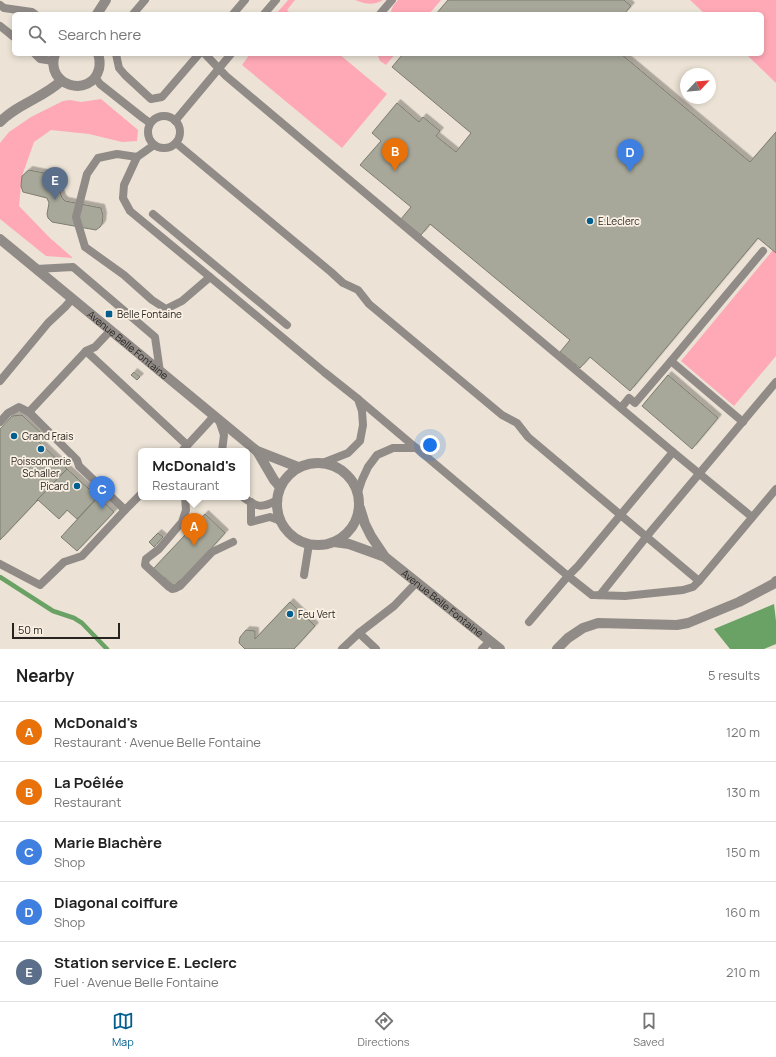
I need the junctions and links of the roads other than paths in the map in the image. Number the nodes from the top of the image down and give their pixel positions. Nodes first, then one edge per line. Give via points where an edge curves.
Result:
1 (106, 0) edge
2 (145, 0) edge
3 (245, 0) edge
4 (276, 0) edge
5 (392, 0) edge
6 (0, 5) edge
7 (32, 12) edge
8 (97, 12) edge
9 (135, 12) edge
10 (235, 12) edge
11 (266, 12) edge
12 (382, 12) edge
13 (0, 26) edge
14 (12, 35) edge
15 (37, 56) edge
16 (98, 56) edge
17 (116, 56) edge
18 (197, 56) edge
19 (206, 56) edge
20 (229, 56) edge
21 (54, 58) edge
22 (219, 68) junction
23 (95, 77) junction
24 (61, 81) junction
25 (175, 120) junction
26 (0, 122) edge
27 (150, 123) junction
28 (176, 143) junction
29 (154, 145) junction
30 (137, 157) junction
31 (153, 214) dead end
32 (0, 239) edge
33 (763, 251) dead end
34 (36, 269) junction
35 (210, 277) junction
36 (72, 299) junction
37 (287, 325) dead end
38 (110, 331) junction
39 (86, 351) junction
40 (670, 361) junction
41 (160, 372) junction
42 (0, 381) edge
43 (776, 382) edge
44 (358, 399) junction
45 (621, 408) junction
46 (29, 412) junction
47 (216, 418) junction
48 (0, 422) edge
49 (743, 422) junction
50 (185, 448) edge
51 (223, 448) edge
52 (416, 448) junction
53 (257, 451) junction
54 (673, 452) junction
55 (325, 462) junction
56 (298, 467) junction
57 (700, 474) junction
58 (280, 488) junction
59 (776, 489) edge
60 (358, 492) junction
61 (138, 497) edge
62 (185, 500) edge
63 (248, 500) edge
64 (277, 500) junction
65 (251, 502) junction
66 (360, 508) junction
67 (125, 510) junction
68 (620, 514) junction
69 (752, 517) junction
70 (281, 521) junction
71 (647, 536) junction
72 (233, 542) dead end
73 (334, 542) junction
74 (309, 544) junction
75 (385, 557) junction
76 (0, 564) edge
77 (304, 575) dead end
78 (568, 576) junction
79 (699, 581) junction
80 (776, 581) edge
81 (417, 582) junction
82 (600, 595) junction
83 (529, 622) dead end
84 (359, 633) junction
85 (490, 641) junction
86 (342, 649) edge
87 (376, 649) edge
88 (482, 649) edge
89 (500, 649) edge
90 (557, 649) edge

1 - 8 street
2 - 9 lane
3 - 10 lane
4 - 11 lane
5 - 12 lane
6 - 7 lane via 4,8
13 - 14 lane
15 - 21 lane via 40,59
16 - 23 street via 100,64
17 - 18 lane via 119,68 151,99 162,97
19 - 22 lane
20 - 22 lane
21 - 24 street via 53,68
22 - 25 lane
22 - 45 lane
23 - 24 street via 82,86 67,85
23 - 27 lane via 100,84
24 - 26 street
25 - 27 lane via 162,116
25 - 28 lane via 180,129
27 - 29 lane via 147,132
28 - 29 lane via 168,148 158,148
28 - 68 lane via 343,283 358,290 369,304 502,416 517,423 528,437
29 - 30 lane
30 - 35 lane via 124,185 123,198 130,211
30 - 35 lane via 117,154 98,158 87,174 76,217 85,247 166,309 182,301
31 - 37 lane
32 - 34 street, Avenue Belle Fontaine
33 - 40 lane
34 - 36 street, Avenue Belle Fontaine
34 - 41 lane via 73,267 155,337
35 - 44 lane
36 - 38 street, Avenue Belle Fontaine
36 - 42 lane via 48,323
38 - 39 lane via 95,347
38 - 41 street, Avenue Belle Fontaine
39 - 46 lane
39 - 50 lane
40 - 45 lane via 635,403 628,398
40 - 49 lane
41 - 47 street, Avenue Belle Fontaine
43 - 49 lane
44 - 52 lane
44 - 55 lane via 363,425 360,441 348,453
45 - 54 lane
46 - 48 lane via 19,407 8,413
46 - 67 lane
47 - 50 lane
47 - 51 lane via 224,435
47 - 53 street, Avenue Belle Fontaine
49 - 57 lane
52 - 60 lane via 393,448 377,455 368,467
52 - 78 lane
53 - 56 street, Avenue Belle Fontaine
53 - 58 street, Avenue Belle Fontaine
54 - 57 lane
54 - 68 lane
55 - 56 street
55 - 60 street via 346,472 354,481
56 - 58 street via 290,473
57 - 69 lane
57 - 71 lane
58 - 64 street
59 - 69 lane
60 - 66 street
61 - 67 lane
62 - 72 lane via 186,510 182,522 159,549 146,559 145,565 169,587 172,589 180,586 212,552
63 - 65 lane
64 - 65 lane via 269,505 258,506
64 - 70 street via 277,511
65 - 70 lane via 251,522 270,517
66 - 73 street via 352,529
66 - 75 street, Avenue Belle Fontaine via 371,536
67 - 76 lane via 82,556 64,562 40,585
68 - 71 lane
68 - 78 lane
69 - 79 lane
70 - 74 street via 292,536
71 - 79 lane
71 - 82 lane
73 - 74 street via 322,545
73 - 75 street, Avenue Belle Fontaine via 349,544
74 - 77 lane
75 - 81 street, Avenue Belle Fontaine
78 - 82 lane via 592,595
78 - 83 lane
79 - 82 lane via 693,587 683,590 625,596
80 - 90 street via 739,602 688,623 598,623 578,631
81 - 84 lane via 394,606
81 - 85 street, Avenue Belle Fontaine
84 - 86 lane
84 - 87 lane
85 - 88 lane
85 - 89 street, Avenue Belle Fontaine

